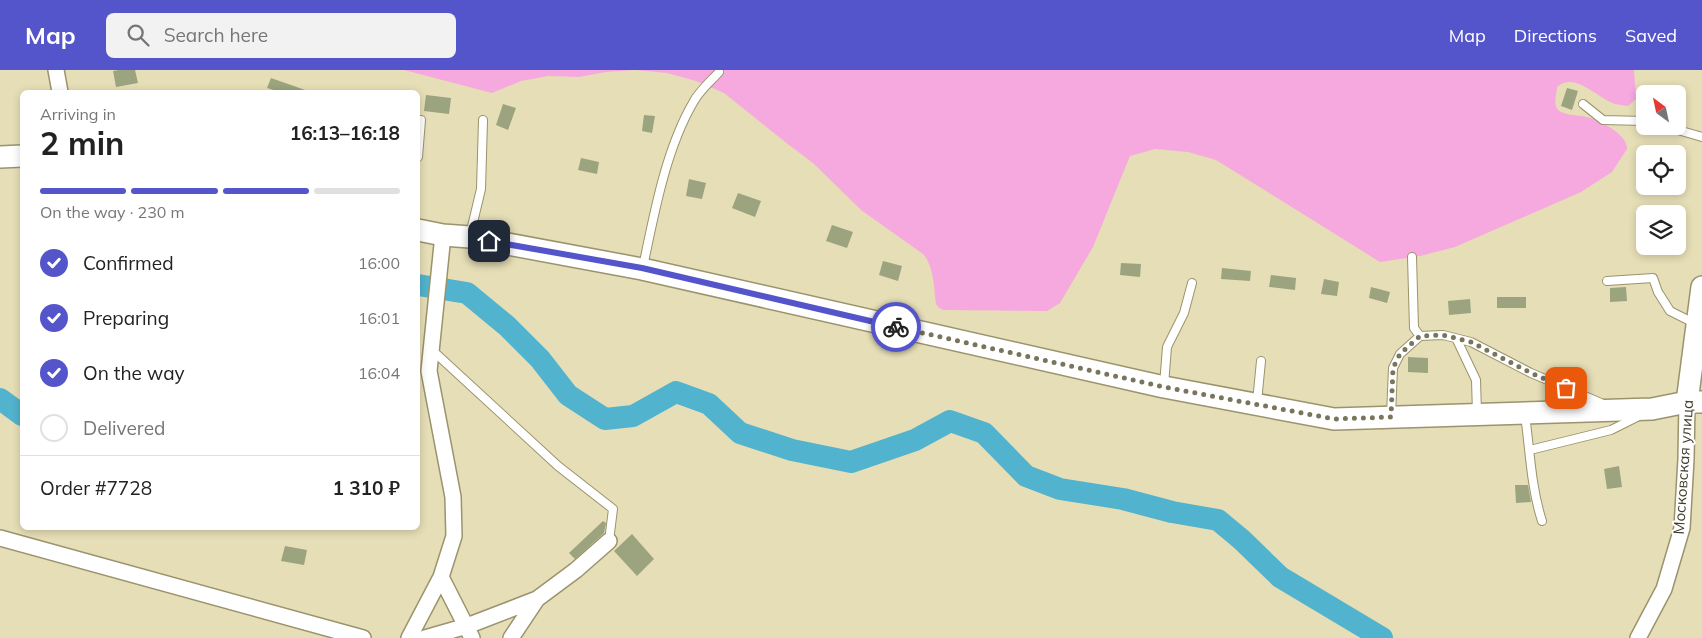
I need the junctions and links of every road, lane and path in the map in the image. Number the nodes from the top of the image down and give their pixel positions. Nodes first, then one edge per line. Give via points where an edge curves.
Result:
1 (56, 70) edge
2 (719, 72) dead end
3 (60, 90) edge
4 (1583, 104) dead end
5 (421, 120) dead end
6 (483, 120) dead end
7 (1636, 121) edge
8 (420, 132) edge
9 (1686, 132) edge
10 (1702, 136) edge
11 (20, 156) edge
12 (0, 157) edge
13 (420, 230) edge
14 (443, 235) junction
15 (470, 237) junction
16 (1412, 257) dead end
17 (642, 268) junction
18 (1607, 281) dead end
19 (1192, 283) dead end
20 (1702, 287) edge
21 (1697, 325) junction
22 (1420, 336) junction
23 (1457, 340) junction
24 (431, 349) junction
25 (1261, 361) dead end
26 (1164, 387) junction
27 (1695, 402) edge
28 (1256, 404) junction
29 (1652, 409) junction
30 (1617, 410) junction
31 (1524, 413) junction
32 (1477, 415) junction
33 (1391, 417) junction
34 (1530, 450) junction
35 (1542, 521) dead end
36 (0, 538) edge
37 (609, 541) joint
38 (441, 577) junction
39 (537, 600) junction
40 (469, 632) edge
41 (363, 638) edge
42 (409, 638) edge
43 (425, 638) edge
44 (511, 638) edge
45 (1638, 638) edge

1 - 3 street
2 - 17 lane via 694,99 680,130 665,175
4 - 7 lane via 1603,120
5 - 8 lane
6 - 15 lane via 481,189
9 - 10 lane
11 - 12 street
13 - 14 street
14 - 15 street
14 - 24 street
15 - 17 street
16 - 22 lane via 1414,328
17 - 26 street
18 - 21 lane via 1653,278 1670,311
19 - 26 lane via 1184,312 1168,346
20 - 21 street, Московская улица
21 - 27 street, Московская улица
22 - 23 lane via 1443,335
22 - 33 lane via 1400,354 1393,368
23 - 30 lane via 1471,342 1531,373
23 - 32 lane via 1476,380
24 - 37 lane via 558,466 613,509
24 - 38 street via 429,371 453,498 454,536
25 - 28 lane
26 - 28 street
27 - 29 street
27 - 45 street, Московская улица via 1686,459 1682,528 1664,589
28 - 33 street via 1334,419
29 - 30 street
29 - 34 lane via 1612,430
30 - 31 street
31 - 32 street
31 - 34 lane
32 - 33 street
34 - 35 lane via 1534,490
36 - 41 street
37 - 39 street
38 - 40 street
38 - 42 street
39 - 40 street
39 - 44 street
40 - 43 street

